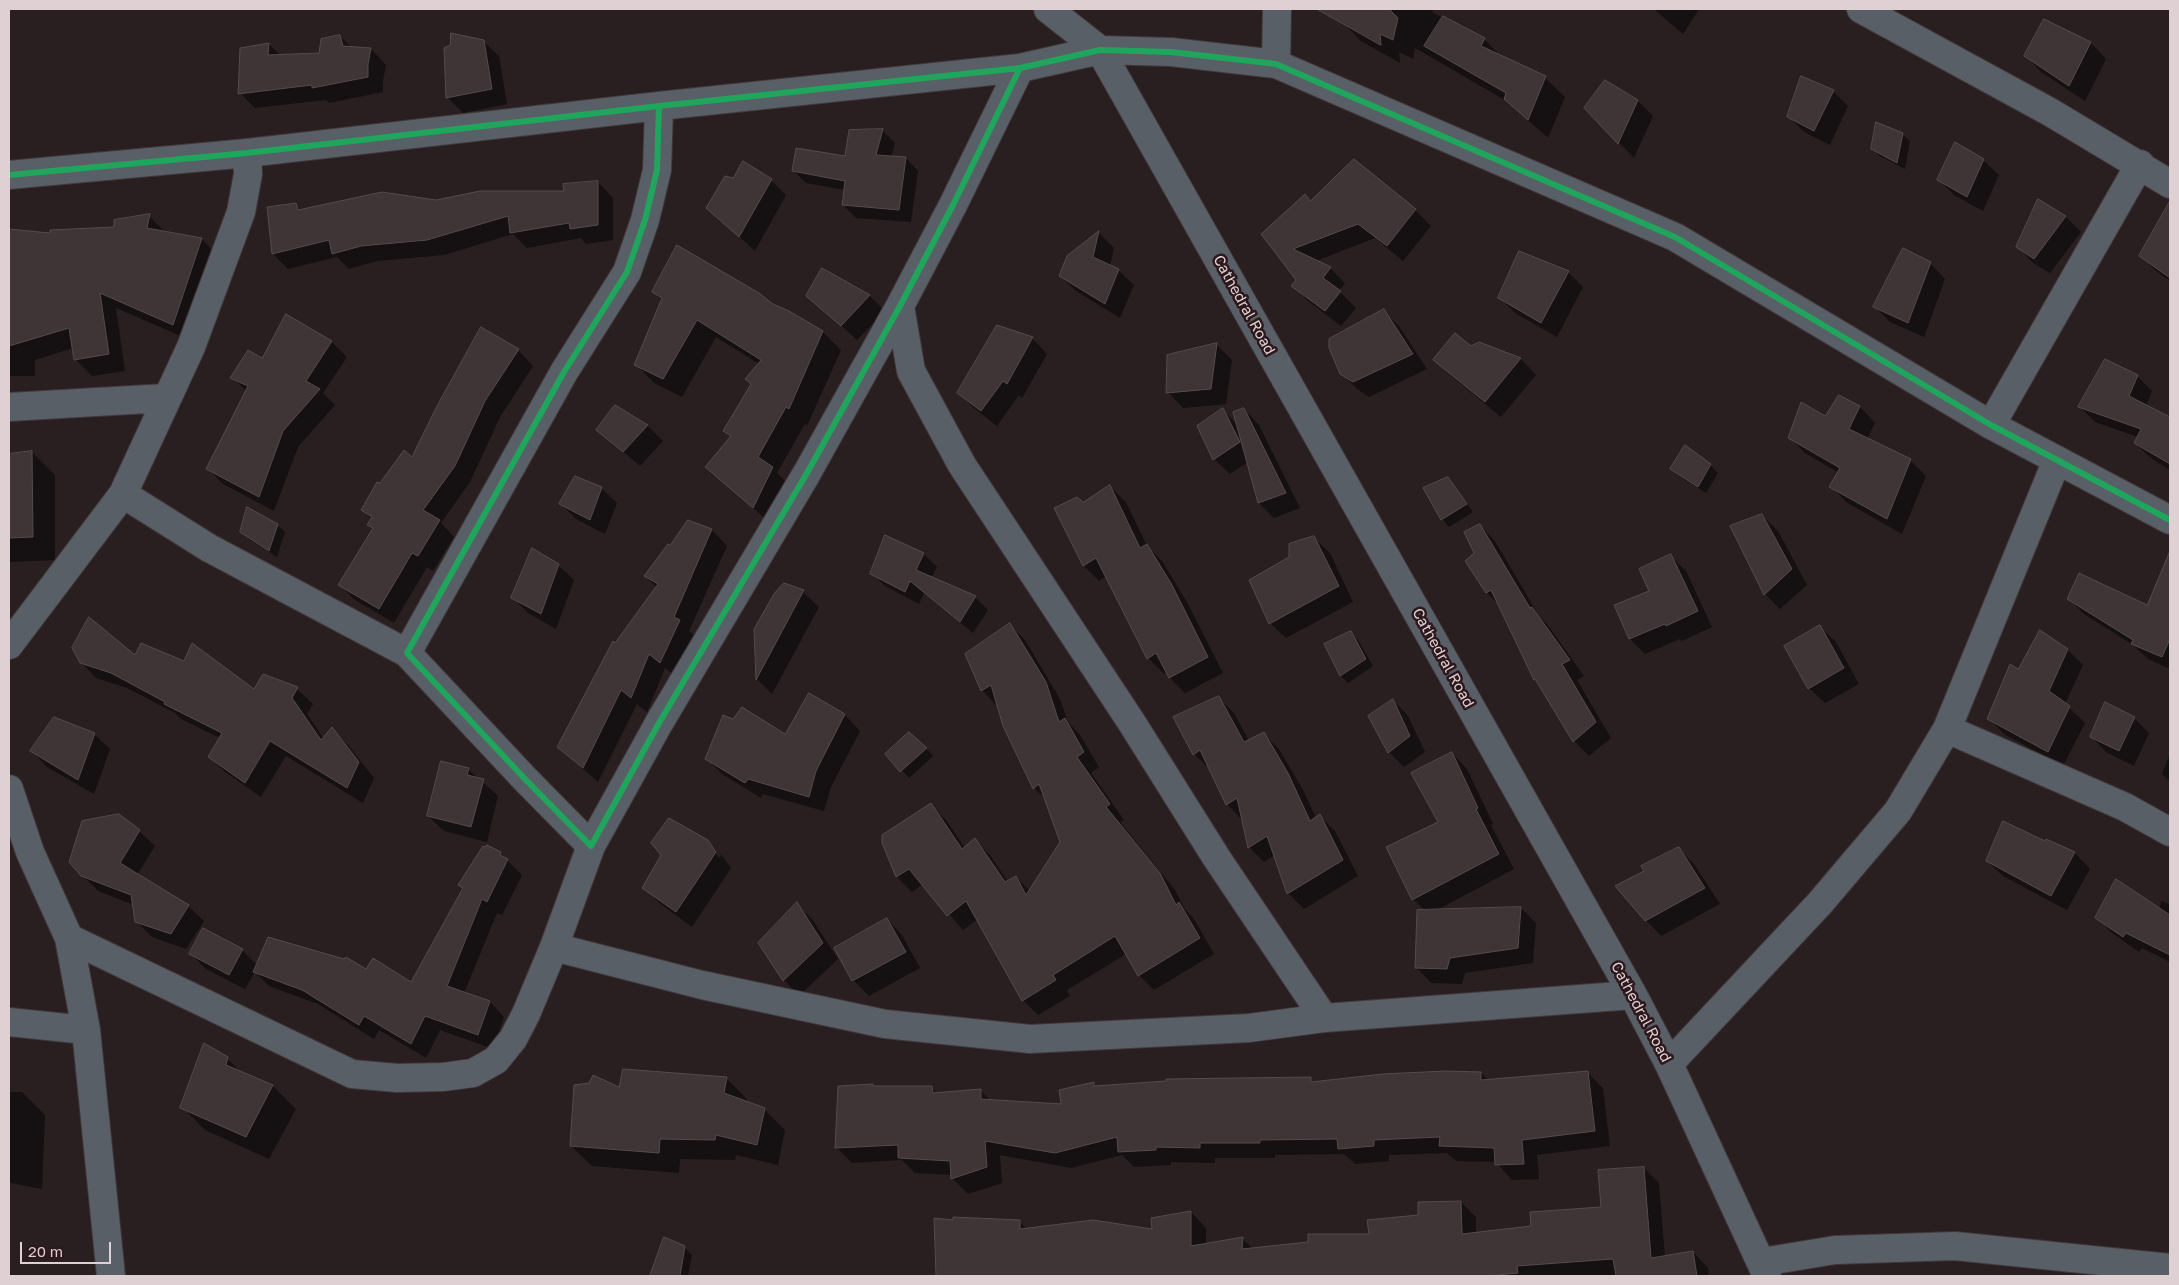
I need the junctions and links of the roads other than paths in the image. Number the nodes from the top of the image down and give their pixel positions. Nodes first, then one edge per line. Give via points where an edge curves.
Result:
1 (1048, 9) edge
2 (1277, 9) edge
3 (1861, 9) edge
4 (1100, 50) junction
5 (1276, 64) junction
6 (1020, 68) junction
7 (658, 106) junction
8 (247, 153) junction
9 (2140, 164) junction
10 (9, 175) edge
11 (2170, 184) edge
12 (900, 306) junction
13 (166, 398) junction
14 (9, 407) edge
15 (1991, 424) junction
16 (2057, 460) junction
17 (123, 494) junction
18 (2170, 520) edge
19 (9, 645) edge
20 (407, 653) junction
21 (1947, 729) junction
22 (9, 790) edge
23 (2170, 832) edge
24 (591, 846) junction
25 (70, 938) junction
26 (554, 947) junction
27 (1633, 995) junction
28 (1324, 1018) junction
29 (9, 1022) edge
30 (86, 1030) junction
31 (1669, 1064) junction
32 (2170, 1268) edge
33 (1764, 1269) edge
34 (111, 1276) edge

1 - 4 street
2 - 5 street
3 - 9 street
4 - 5 street via 1171,52
4 - 6 street
4 - 27 street, Cathedral Road
5 - 15 street via 1675,237
6 - 7 street
6 - 12 street
7 - 8 street
7 - 20 street via 657,170 645,220 627,272 564,372
8 - 10 street
8 - 13 street via 248,174 240,212 191,347
9 - 11 street
9 - 15 street
12 - 24 street
12 - 28 street via 911,371 962,465
13 - 14 street
13 - 17 street
15 - 16 street
16 - 18 street
16 - 21 street
17 - 19 street
17 - 20 street via 209,548
20 - 24 street
21 - 23 street via 2125,807
21 - 31 street via 1892,818 1820,904
22 - 25 street via 30,852
24 - 26 street
25 - 26 street via 352,1074 397,1078 473,1073 496,1060 522,1023
25 - 30 street
26 - 28 street via 702,985 886,1024 1030,1039 1249,1028
27 - 28 street
27 - 31 street, Cathedral Road
29 - 30 street
30 - 34 street
31 - 33 street, Cathedral Road
32 - 33 street via 1955,1246 1835,1250

